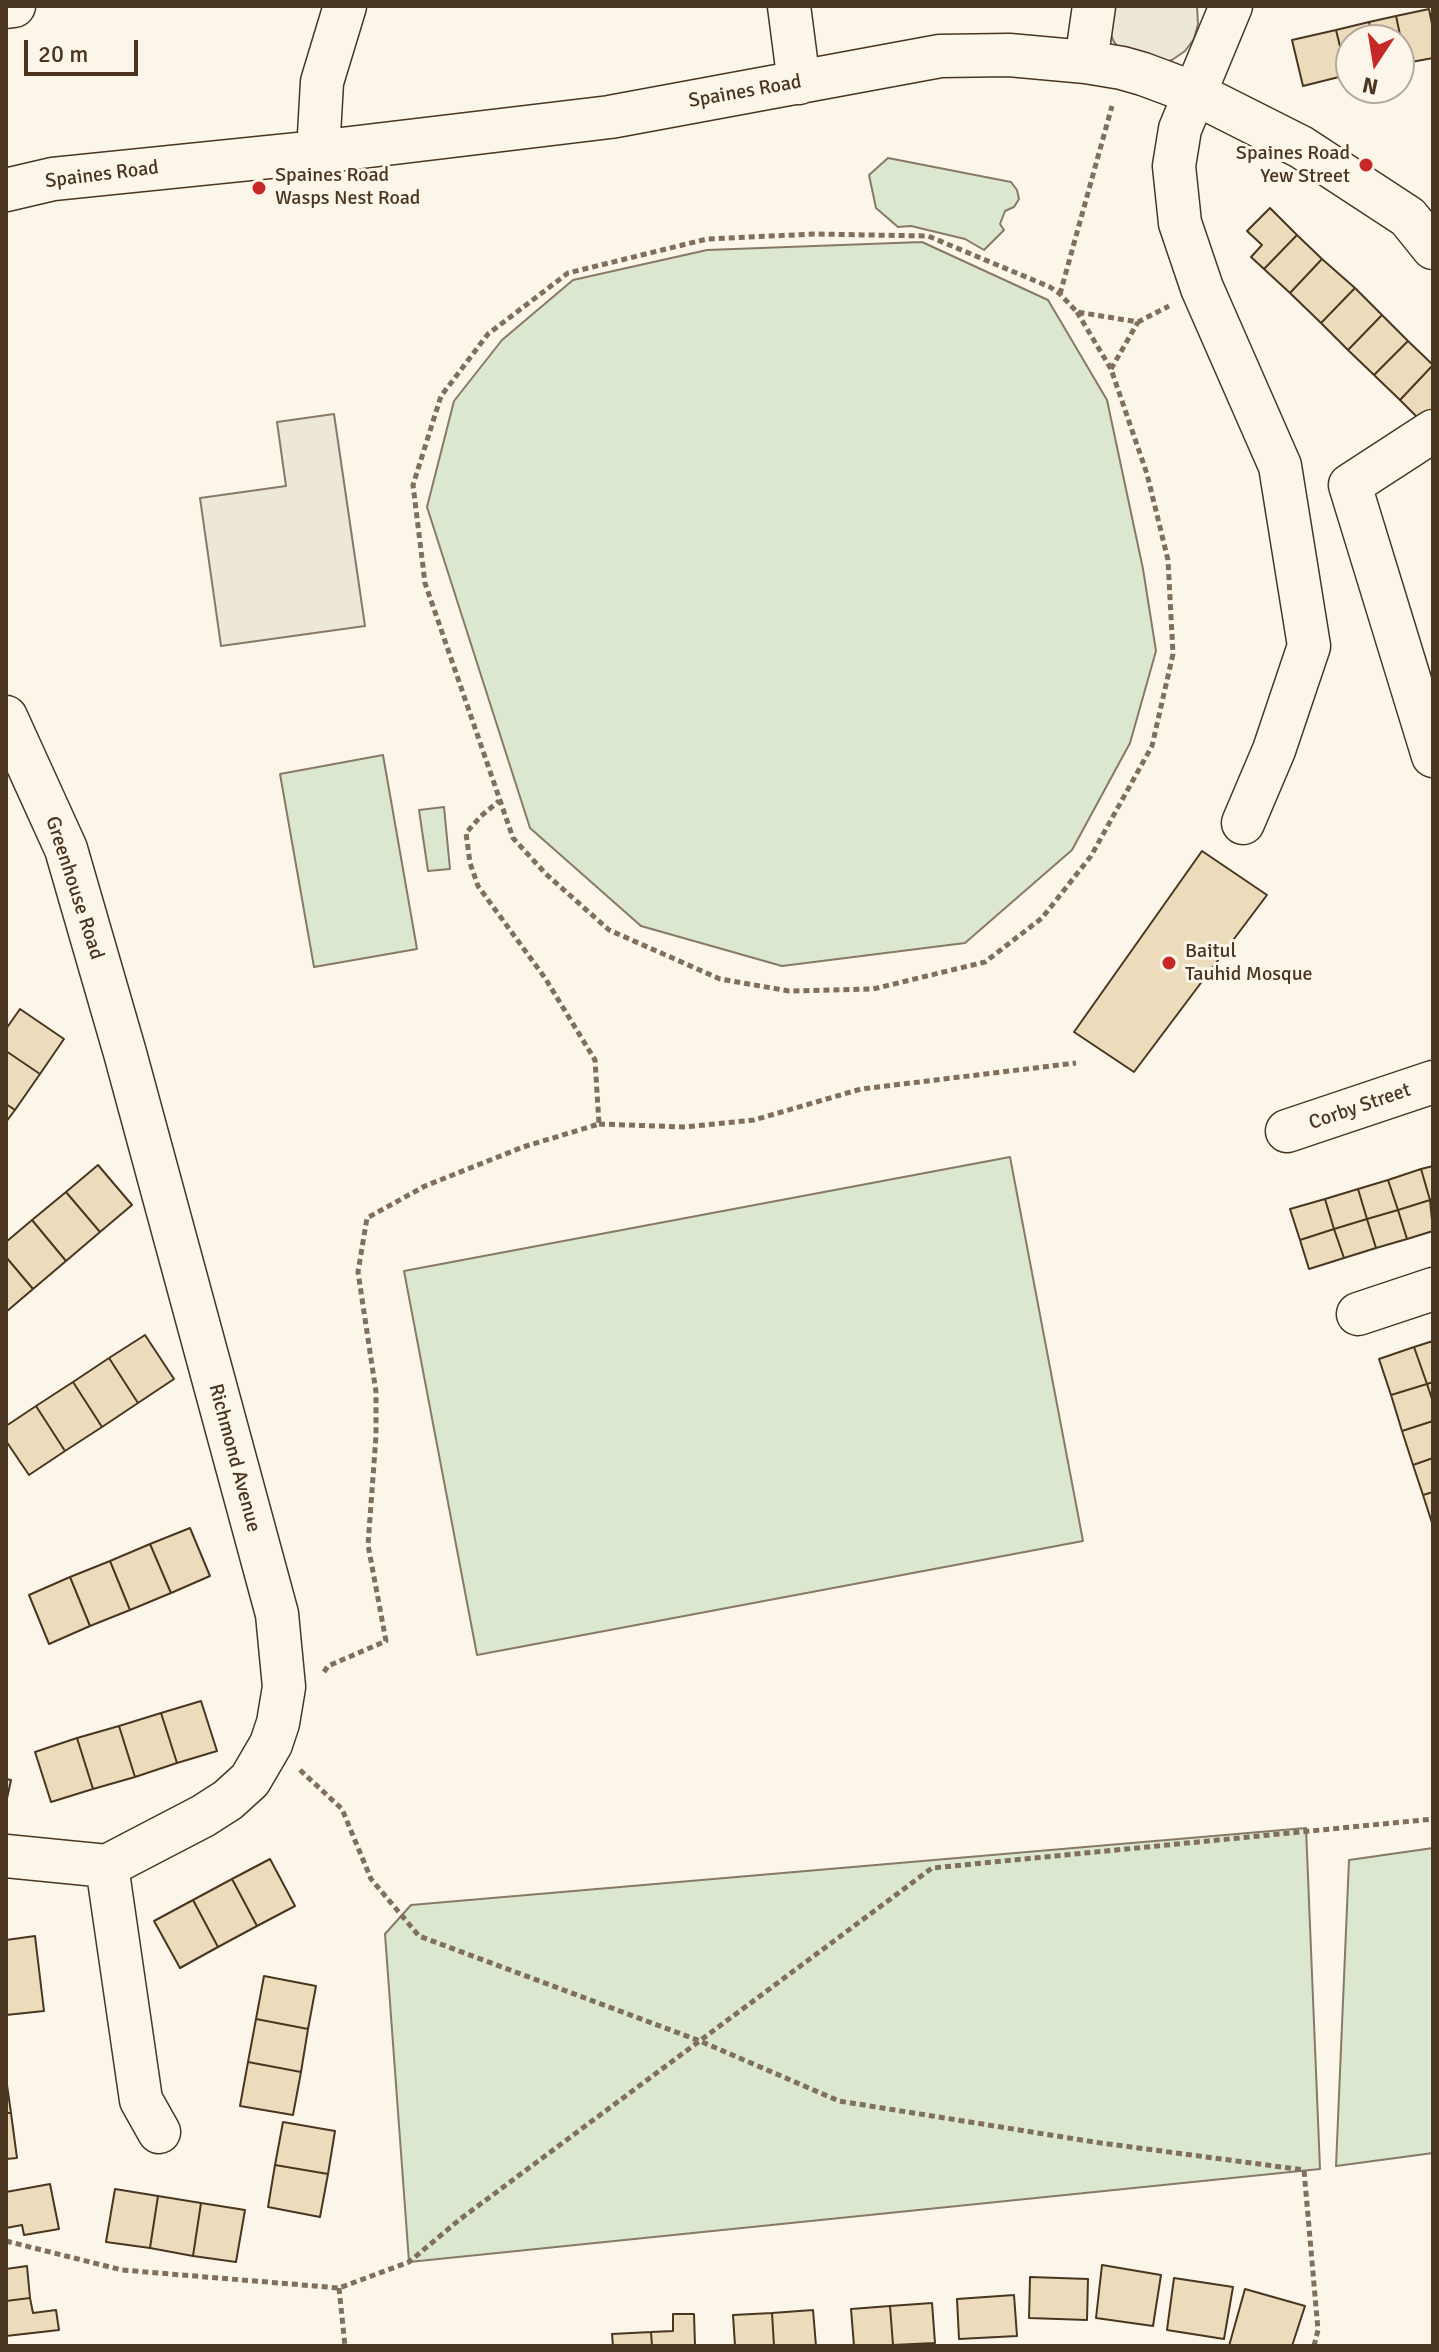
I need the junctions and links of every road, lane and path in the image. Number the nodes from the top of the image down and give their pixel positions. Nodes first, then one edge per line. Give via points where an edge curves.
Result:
1 (14, 6) edge
2 (345, 6) edge
3 (789, 6) edge
4 (1094, 6) edge
5 (1231, 6) edge
6 (6, 7) edge
7 (1104, 65) junction
8 (799, 83) junction
9 (1194, 93) junction
10 (318, 152) junction
11 (6, 190) edge
12 (1425, 223) edge
13 (1202, 288) junction
14 (1060, 294) junction
15 (1077, 312) junction
16 (1138, 322) junction
17 (1111, 369) junction
18 (1433, 431) edge
19 (6, 717) edge
20 (1433, 756) edge
21 (499, 801) junction
22 (1243, 823) dead end
23 (102, 972) joint
24 (1076, 1063) dead end
25 (1433, 1082) edge
26 (599, 1124) junction
27 (1287, 1131) dead end
28 (1433, 1289) edge
29 (1358, 1314) dead end
30 (321, 1677) dead end
31 (271, 1744) junction
32 (1433, 1819) edge
33 (6, 1856) edge
34 (107, 1866) junction
35 (700, 2041) junction
36 (159, 2132) dead end
37 (6, 2241) edge
38 (339, 2288) junction
39 (345, 2346) edge
40 (1314, 2346) edge

1 - 6 street
2 - 10 street via 322,82
3 - 8 street
4 - 7 street
5 - 9 street
7 - 8 street, Spaines Road via 1009,55 940,56
7 - 9 street, Spaines Road
7 - 14 path
8 - 10 street, Spaines Road via 610,117
9 - 12 street, Spaines Road via 1301,147
9 - 13 street via 1174,166 1180,223
10 - 11 street, Spaines Road via 53,179
13 - 16 path
13 - 22 street via 1280,466 1309,646
14 - 15 path
14 - 21 path via 928,236 707,239 568,273 488,334 441,396 413,485 425,583
15 - 16 path
15 - 17 path
16 - 17 path
17 - 21 path via 1147,474 1168,560 1173,654 1152,746 1091,856 1042,918 985,962 873,989 789,991 720,979 609,930 513,838
18 - 20 street via 1350,485
19 - 23 street, Greenhouse Road via 66,849
21 - 26 path via 466,833 470,863 478,886 545,978 595,1060
23 - 31 street, Richmond Avenue via 277,1614 284,1687
24 - 26 path via 861,1089 754,1120 685,1127
25 - 27 street, Corby Street
26 - 30 path via 425,1186 367,1218 358,1272 376,1392 368,1545 386,1641 328,1666
28 - 29 street
31 - 34 street, Richmond Avenue via 250,1780 228,1800
31 - 35 path via 342,1809 371,1879 419,1936
32 - 35 path via 932,1868
33 - 34 street
34 - 36 street via 141,2100
35 - 38 path via 409,2262
35 - 40 path via 839,2101 1304,2170 1318,2330
37 - 38 path via 122,2270
38 - 39 path

